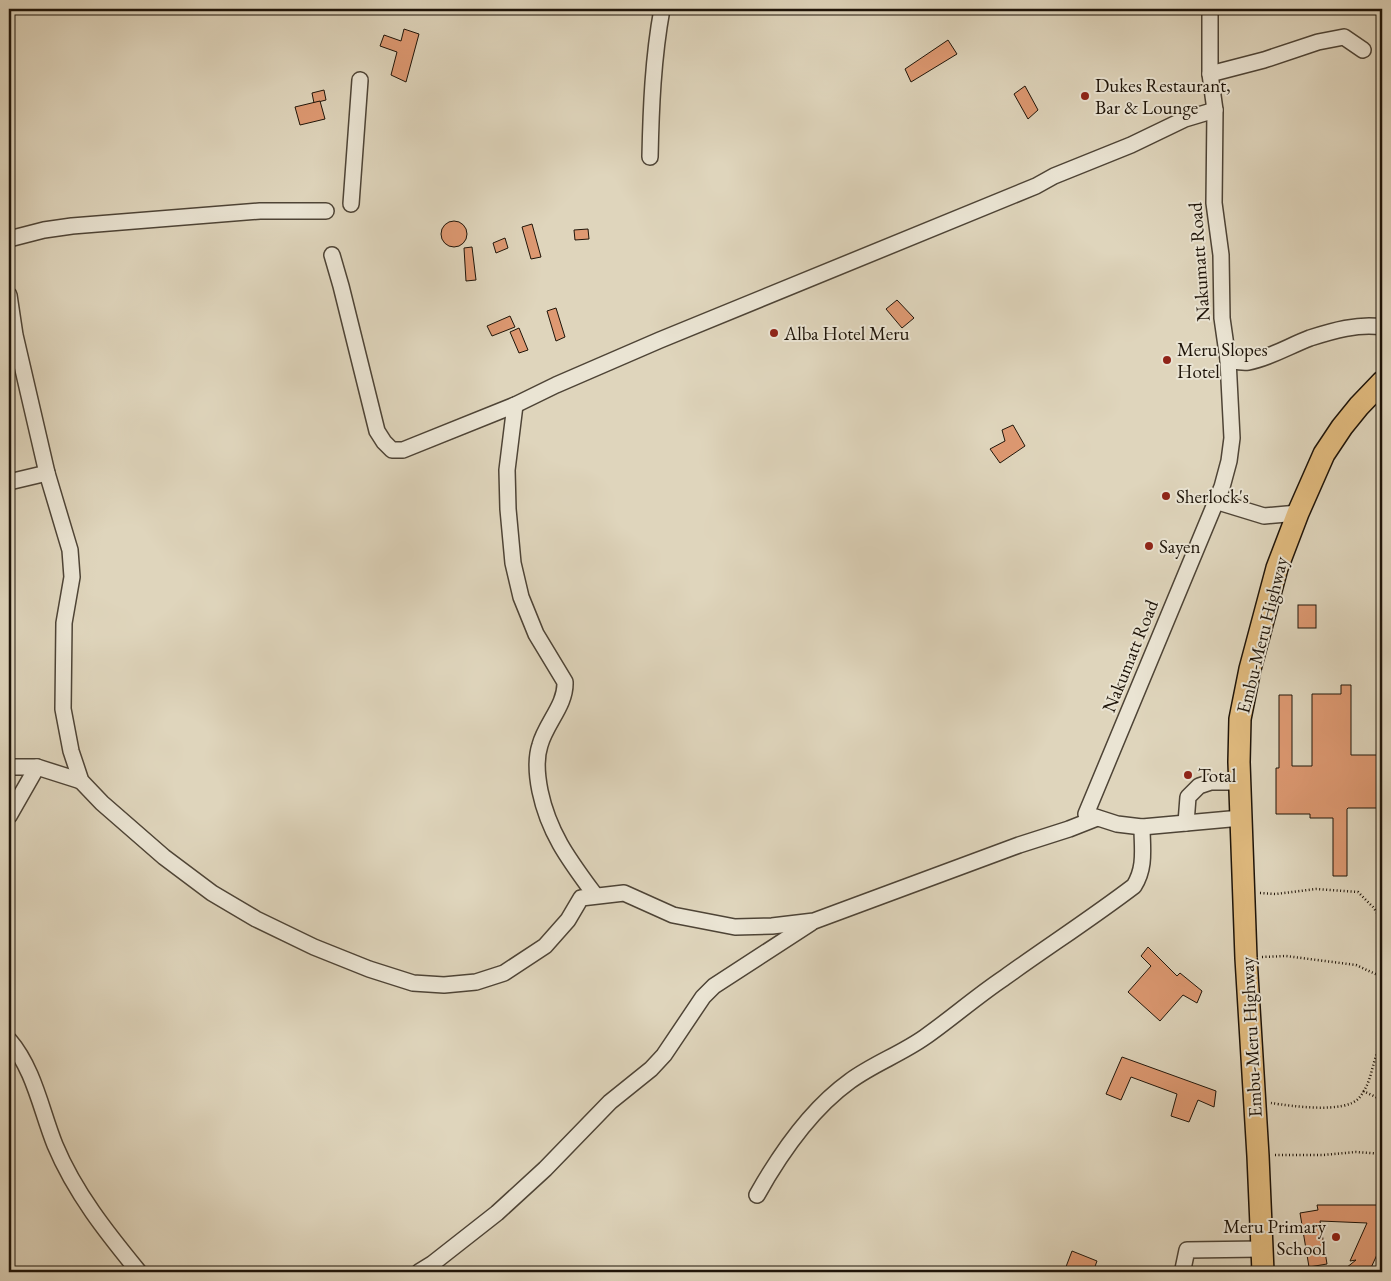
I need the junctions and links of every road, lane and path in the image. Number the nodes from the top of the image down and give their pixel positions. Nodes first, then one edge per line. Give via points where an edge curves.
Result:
1 (662, 9) edge
2 (1210, 9) edge
3 (1363, 50) dead end
4 (1210, 74) junction
5 (360, 80) dead end
6 (1215, 110) junction
7 (650, 157) dead end
8 (351, 204) dead end
9 (326, 211) dead end
10 (9, 239) edge
11 (332, 255) dead end
12 (9, 295) edge
13 (1382, 327) edge
14 (1228, 360) junction
15 (1382, 382) edge
16 (515, 405) junction
17 (47, 473) junction
18 (9, 482) edge
19 (1216, 501) junction
20 (1298, 513) junction
21 (9, 767) edge
22 (37, 767) junction
23 (81, 780) junction
24 (1240, 782) junction
25 (9, 816) edge
26 (1091, 816) junction
27 (1241, 818) junction
28 (1186, 823) junction
29 (1142, 827) junction
30 (1243, 891) junction
31 (595, 896) junction
32 (1382, 920) edge
33 (814, 921) junction
34 (1246, 958) junction
35 (1382, 977) edge
36 (9, 1040) edge
37 (1382, 1045) edge
38 (1363, 1091) junction
39 (1382, 1100) edge
40 (1255, 1101) junction
41 (1382, 1154) edge
42 (1258, 1156) junction
43 (756, 1195) dead end
44 (1262, 1249) junction
45 (139, 1272) edge
46 (419, 1272) edge
47 (1183, 1272) edge
48 (1263, 1272) edge

1 - 7 street via 650,116
2 - 4 street, Nakumatt Road
3 - 4 street via 1344,37
4 - 6 street, Nakumatt Road
5 - 8 street
6 - 14 street, Nakumatt Road via 1214,203
6 - 16 street via 1185,119 1036,186 669,336
9 - 10 street via 260,211 72,226
11 - 16 street via 376,431 392,450 403,450
12 - 17 street
13 - 14 street via 1371,325 1344,329 1310,338 1270,356 1246,362
14 - 19 street, Nakumatt Road via 1232,438 1229,461
15 - 20 highway, Embu-Meru Highway via 1342,427 1324,454
16 - 31 street via 507,470 514,563 521,597 536,634 565,682 563,699 540,745 539,784 551,828 568,860
17 - 18 street
17 - 23 street via 70,550 72,577 64,623 63,709 71,751
19 - 20 street via 1264,516
19 - 26 street, Nakumatt Road
20 - 24 highway, Embu-Meru Highway via 1277,568 1250,669 1240,719
21 - 22 street
22 - 23 street
22 - 25 street
23 - 31 street via 102,804 212,893 314,947 413,983 444,986 476,982 504,973 545,946 568,920 581,898
24 - 27 highway, Embu-Meru Highway
24 - 28 street via 1211,782 1199,786 1188,797
26 - 29 street
26 - 33 street via 1069,829
27 - 28 street
27 - 30 highway, Embu-Meru Highway
28 - 29 street
29 - 43 street via 1142,866 1134,886 922,1039 843,1086 804,1125
30 - 32 path via 1276,894 1316,889 1358,892
30 - 34 highway, Embu-Meru Highway
31 - 33 street via 624,893 673,915 735,927
33 - 46 street via 714,986 651,1069 610,1102 497,1213
34 - 35 path via 1286,956 1325,960 1356,965
34 - 40 highway, Embu-Meru Highway
36 - 45 street via 31,1079 55,1145 72,1180 93,1214
37 - 38 path
38 - 39 path
38 - 40 path via 1358,1099 1345,1105 1310,1108
40 - 42 highway, Embu-Meru Highway
41 - 42 path
42 - 44 highway, Embu-Meru Highway
44 - 47 street via 1187,1250
44 - 48 highway, Embu-Meru Highway

